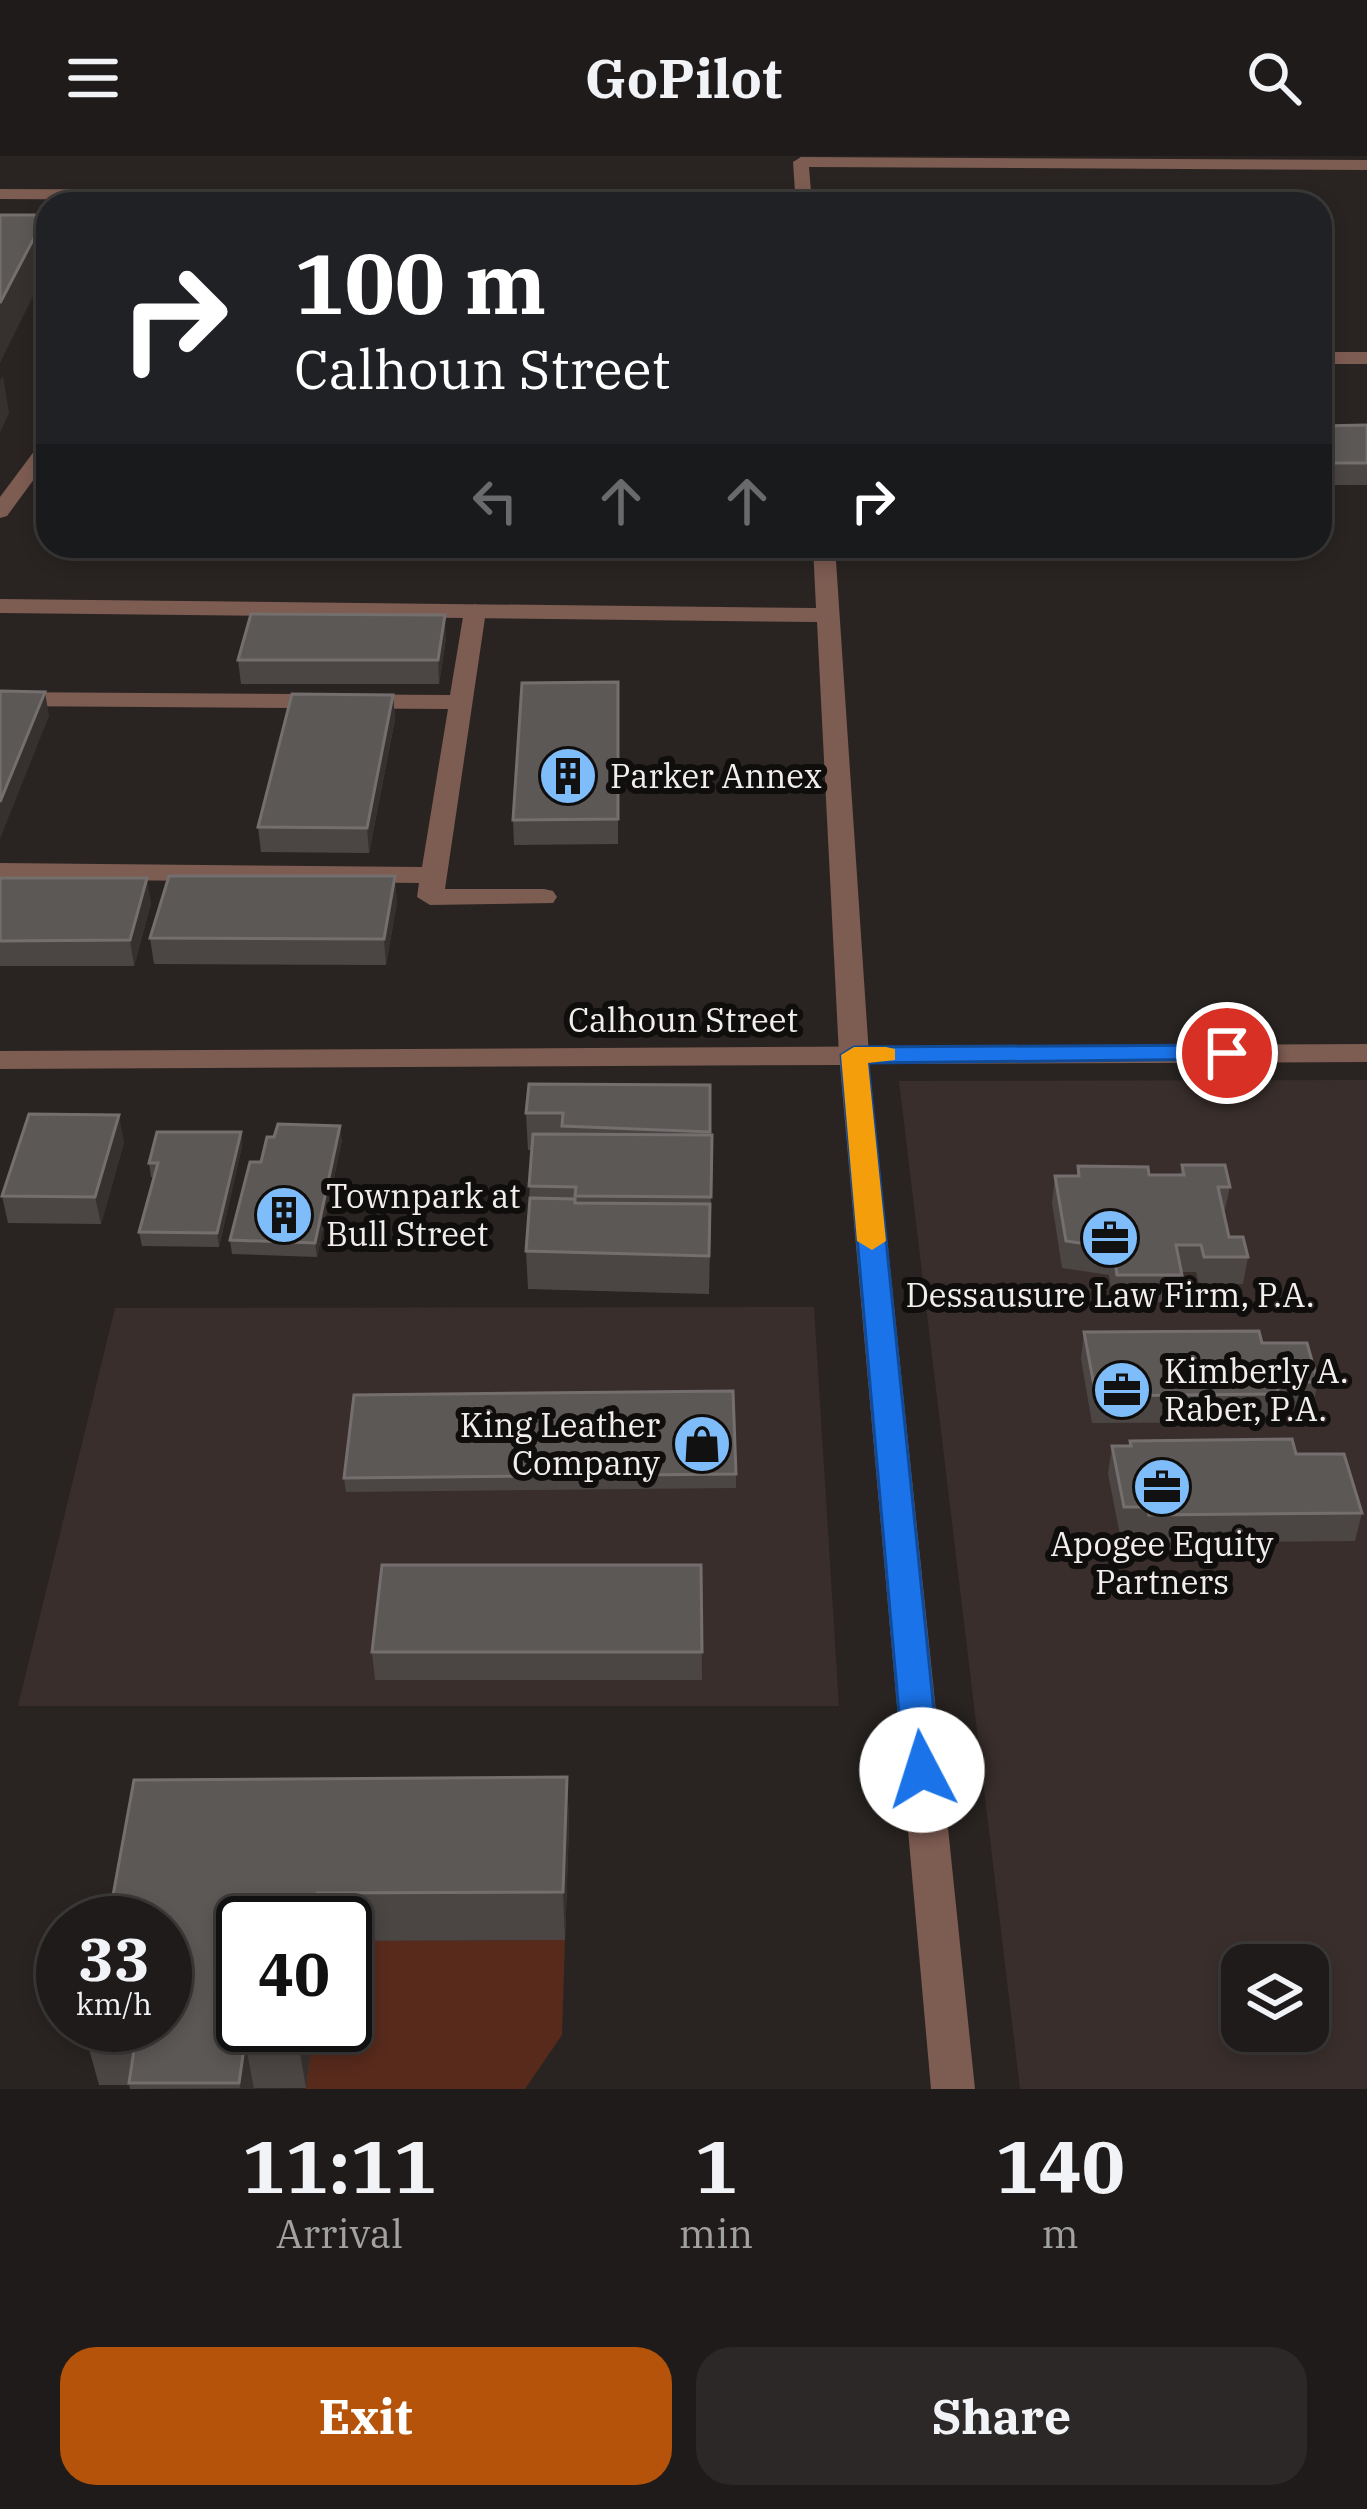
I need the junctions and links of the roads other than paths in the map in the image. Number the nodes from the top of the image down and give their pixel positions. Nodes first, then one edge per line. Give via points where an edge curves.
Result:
1 (1367, 165) edge
2 (803, 192) edge
3 (0, 194) edge
4 (36, 195) edge
5 (1332, 358) edge
6 (1367, 358) edge
7 (36, 462) edge
8 (0, 512) edge
9 (825, 558) edge
10 (0, 607) edge
11 (475, 611) junction
12 (828, 615) junction
13 (0, 698) edge
14 (461, 702) junction
15 (0, 872) edge
16 (434, 875) junction
17 (544, 898) dead end
18 (1367, 1053) edge
19 (854, 1055) junction
20 (0, 1060) edge
21 (952, 2089) edge

1 - 2 street via 801,162
3 - 4 street
5 - 6 street
7 - 8 street
9 - 12 street
10 - 11 street
11 - 12 street
11 - 14 street
12 - 19 street
13 - 14 street
14 - 16 street
15 - 16 street
16 - 17 street via 430,897
18 - 19 street, Calhoun Street
19 - 20 street, Calhoun Street
19 - 21 street

